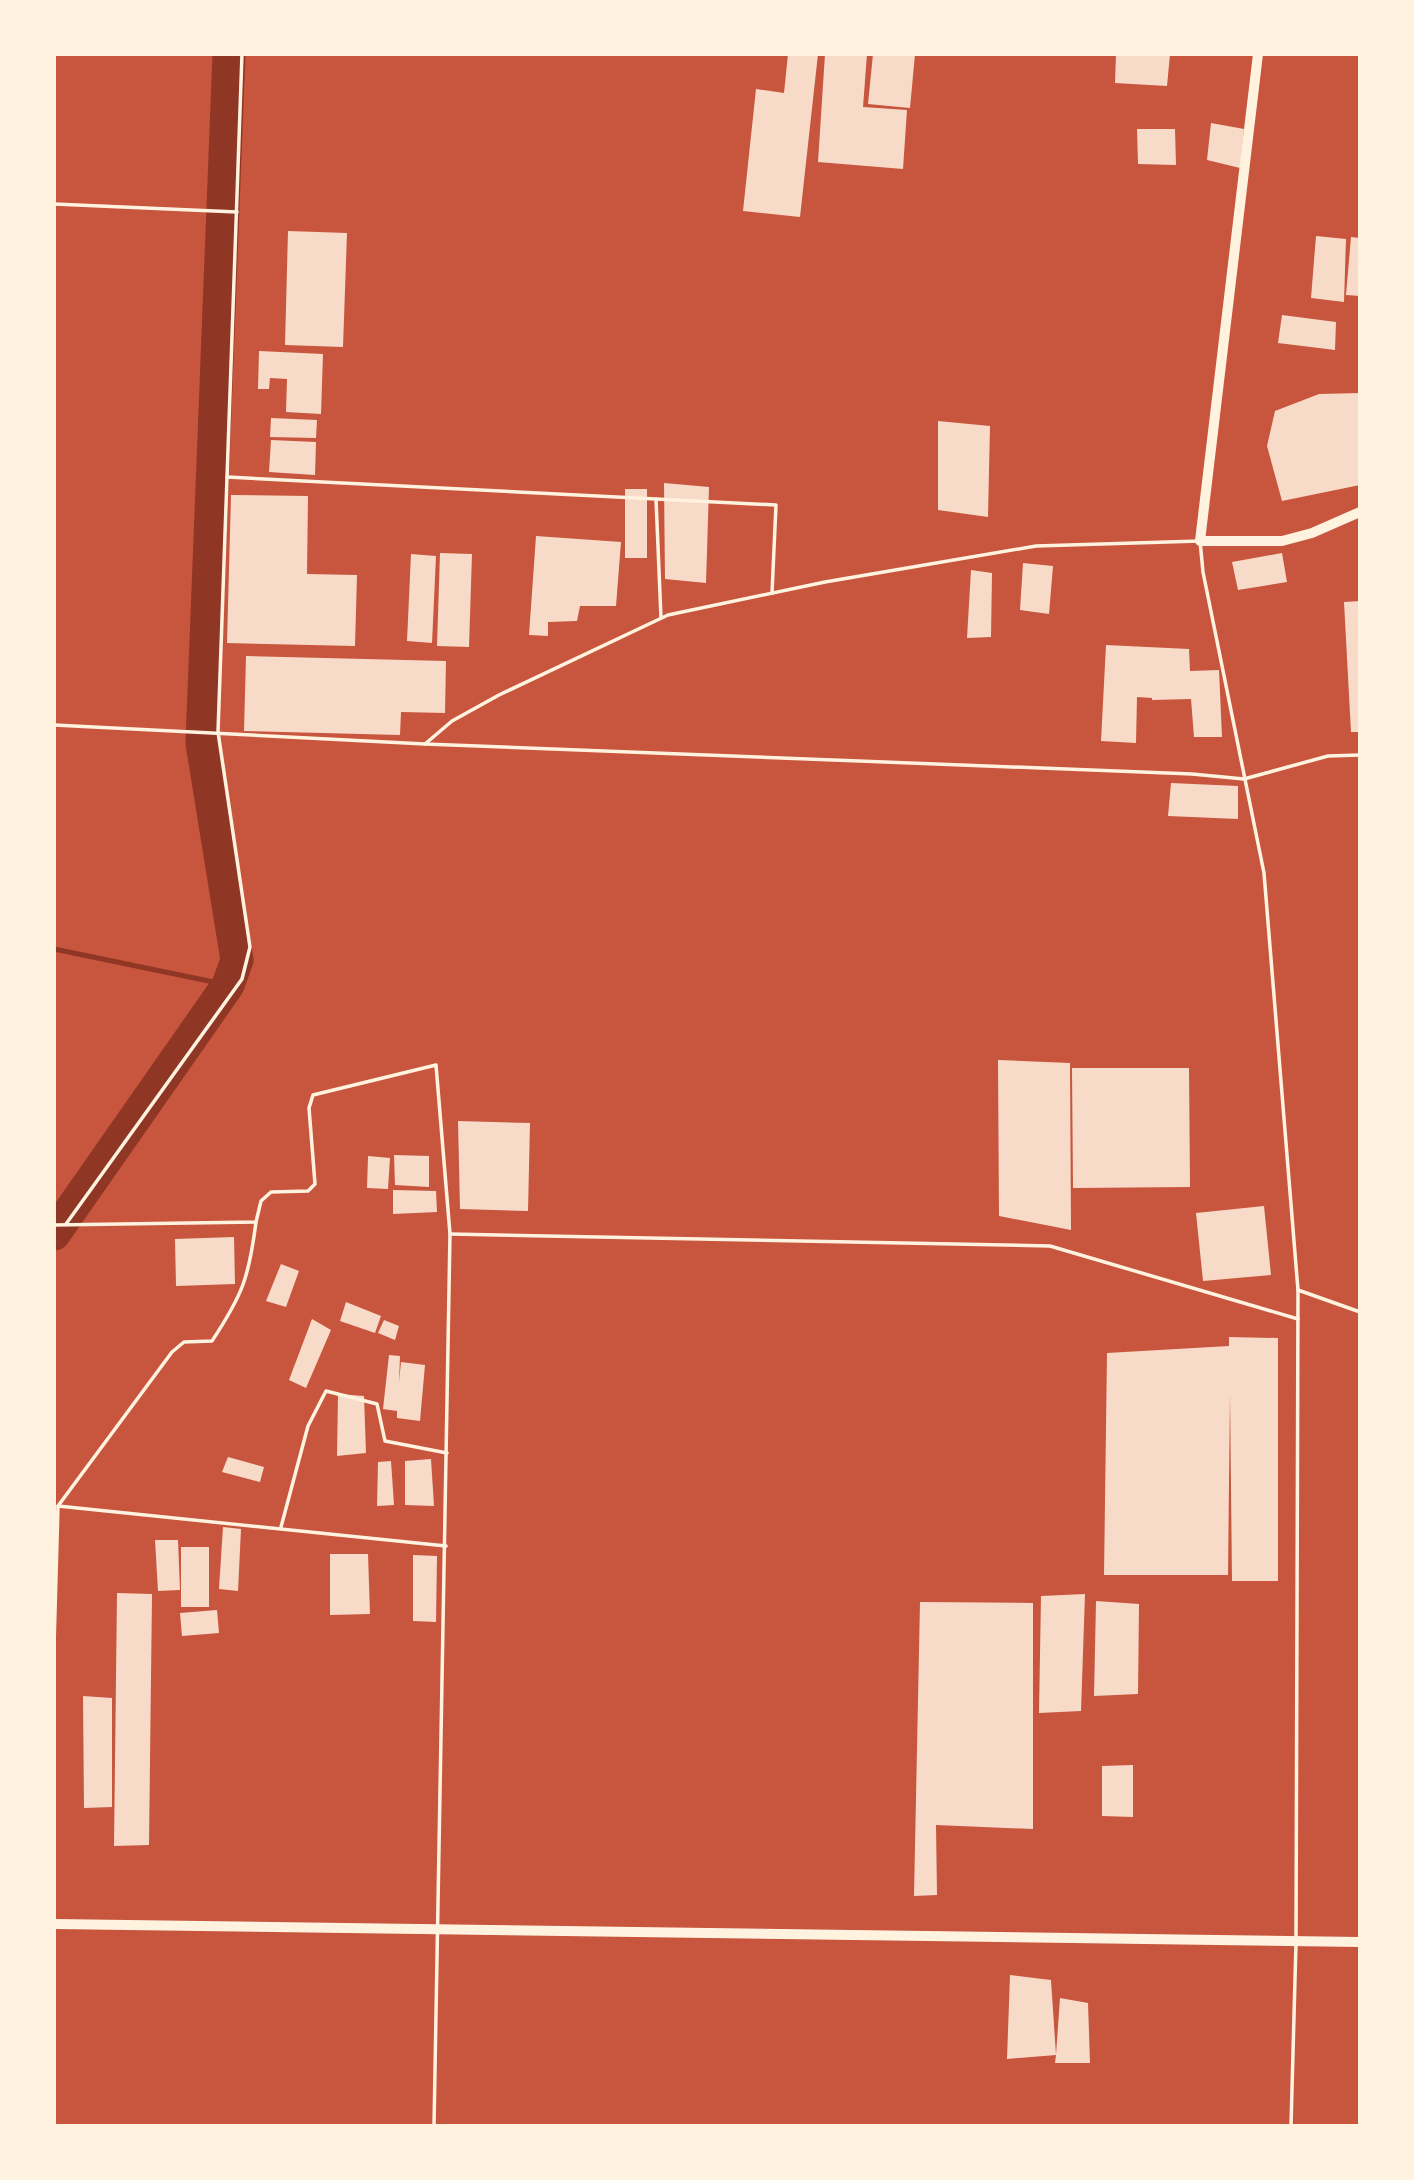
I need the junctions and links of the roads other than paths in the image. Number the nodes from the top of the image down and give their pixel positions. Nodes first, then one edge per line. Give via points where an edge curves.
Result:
1 (242, 54) edge
2 (1258, 54) edge
3 (54, 204) edge
4 (238, 212) junction
5 (228, 477) junction
6 (656, 499) junction
7 (1360, 512) edge
8 (1200, 541) junction
9 (772, 593) junction
10 (661, 619) junction
11 (54, 725) edge
12 (218, 732) junction
13 (425, 744) junction
14 (1360, 754) edge
15 (1244, 779) junction
16 (256, 1222) junction
17 (66, 1224) junction
18 (54, 1225) edge
19 (450, 1234) junction
20 (1298, 1290) junction
21 (1360, 1312) edge
22 (1298, 1319) junction
23 (447, 1453) junction
24 (58, 1506) junction
25 (281, 1527) junction
26 (446, 1546) junction
27 (54, 1646) edge
28 (54, 1924) edge
29 (436, 1931) junction
30 (1360, 1942) edge
31 (1296, 1943) junction
32 (434, 2126) edge
33 (1291, 2126) edge

1 - 4 lane
2 - 8 street
3 - 4 lane
4 - 5 lane
5 - 6 lane
5 - 12 lane
6 - 9 lane via 776,505
6 - 10 lane
7 - 8 street via 1282,541
8 - 9 lane via 1036,546
8 - 15 lane
9 - 10 lane
10 - 13 lane via 499,695
11 - 12 lane
12 - 13 lane
12 - 17 lane via 250,947 242,979
13 - 15 lane
14 - 15 lane via 1328,756
15 - 20 lane via 1264,873
16 - 17 lane
16 - 19 lane via 261,1201 271,1192 308,1191 315,1184 309,1108 313,1095 436,1065
16 - 24 lane via 249,1275 212,1341 184,1342 173,1352
17 - 18 lane
19 - 22 lane via 1050,1245
19 - 23 lane
20 - 21 lane
20 - 22 lane
22 - 31 lane
23 - 25 lane via 385,1441 377,1404 327,1391 308,1426
23 - 26 lane
24 - 25 lane
24 - 27 lane
25 - 26 lane
26 - 29 lane
28 - 29 street
29 - 31 street
29 - 32 lane
30 - 31 street
31 - 33 lane

